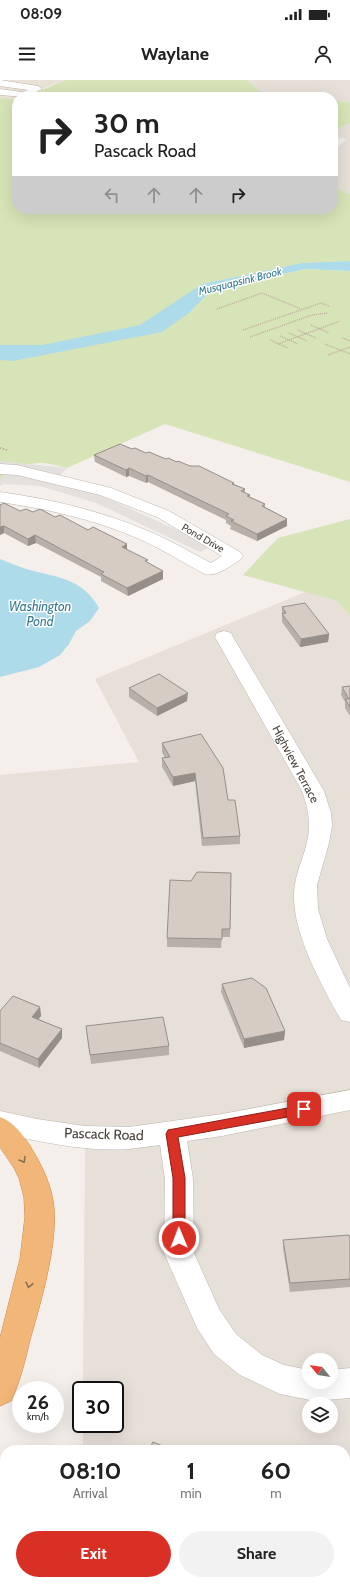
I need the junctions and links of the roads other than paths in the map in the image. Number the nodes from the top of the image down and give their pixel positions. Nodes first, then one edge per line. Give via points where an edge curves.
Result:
1 (0, 83) edge
2 (0, 92) edge
3 (30, 92) edge
4 (12, 94) edge
5 (0, 469) edge
6 (0, 497) edge
7 (224, 637) dead end
8 (350, 1013) edge
9 (350, 1100) edge
10 (0, 1122) edge
11 (0, 1128) edge
12 (172, 1134) junction
13 (350, 1383) edge
14 (0, 1391) edge

1 - 3 street via 38,89
2 - 4 street
5 - 6 street, Pond Drive via 17,470 105,491 162,514 234,556 211,570 132,530 60,508
7 - 8 street, Highview Terrace via 313,791 319,808 321,826 305,895 307,917 315,941
9 - 12 street, Pascack Road
10 - 12 street, Pascack Road via 85,1137 129,1138
11 -> 14 highway via 10,1139 33,1178 40,1219 28,1292
12 - 13 street via 179,1178 179,1253 208,1318 225,1344 251,1365 280,1379 316,1386

